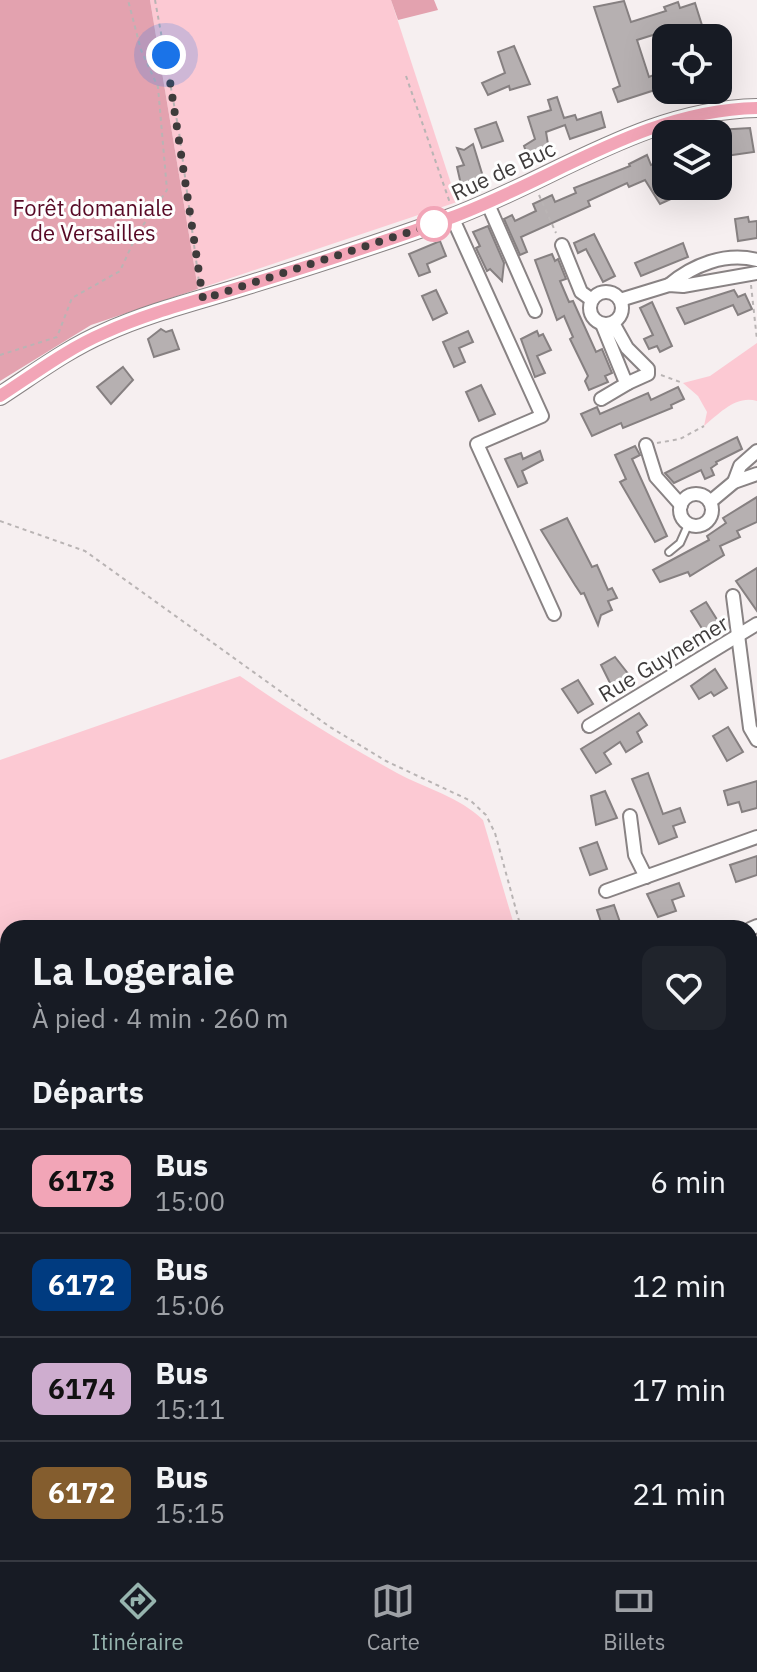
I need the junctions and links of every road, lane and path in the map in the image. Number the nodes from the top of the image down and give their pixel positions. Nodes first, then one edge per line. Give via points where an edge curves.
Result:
1 (128, 0) edge
2 (155, 0) edge
3 (406, 76) dead end
4 (757, 108) edge
5 (533, 181) junction
6 (487, 202) junction
7 (452, 217) junction
8 (562, 245) joint
9 (757, 260) edge
10 (753, 275) edge
11 (669, 285) junction
12 (203, 299) junction
13 (592, 300) junction
14 (620, 300) junction
15 (535, 311) dead end
16 (608, 323) junction
17 (757, 340) edge
18 (0, 355) edge
19 (648, 374) junction
20 (628, 383) junction
21 (683, 383) dead end
22 (0, 396) edge
23 (601, 399) dead end
24 (704, 426) dead end
25 (646, 445) joint
26 (757, 451) edge
27 (757, 474) edge
28 (734, 482) junction
29 (710, 502) junction
30 (681, 505) junction
31 (0, 521) edge
32 (688, 525) junction
33 (669, 552) dead end
34 (733, 596) dead end
35 (554, 614) dead end
36 (757, 624) edge
37 (738, 636) junction
38 (589, 726) dead end
39 (757, 740) edge
40 (630, 816) dead end
41 (757, 837) edge
42 (646, 877) junction
43 (606, 891) dead end
44 (519, 920) edge

1 - 18 path via 141,50 158,87 167,190 120,271 72,298 57,337
2 - 12 path
3 - 7 path
4 - 5 street, Rue de Buc via 688,115
5 - 6 street, Rue de Buc
5 - 8 path
6 - 7 street, Rue de Buc
6 - 15 street
7 - 12 street, Rue de Buc
7 - 35 street via 542,416 477,444
8 - 13 street via 581,292
9 - 11 street via 731,257 703,263
10 - 11 street
10 - 17 path
11 - 14 street
12 - 22 street, Rue de Buc via 104,333
13 - 14 street via 604,292
13 - 16 street via 591,314
14 - 16 street via 622,310
16 - 19 street
16 - 20 street
19 - 20 street
19 - 21 path
20 - 23 street
24 - 25 path via 680,439
25 - 30 street via 656,477
26 - 28 street via 740,466
27 - 28 street
28 - 29 street
29 - 30 street via 697,494
29 - 32 street via 708,522
30 - 32 street
31 - 44 path via 85,551 282,696 386,761 471,801 495,833
32 - 33 lane
34 - 37 street
36 - 37 street, Rue Guynemer
37 - 38 street, Rue Guynemer
37 - 39 street via 750,728
40 - 42 street via 635,855
41 - 42 street
42 - 43 street

